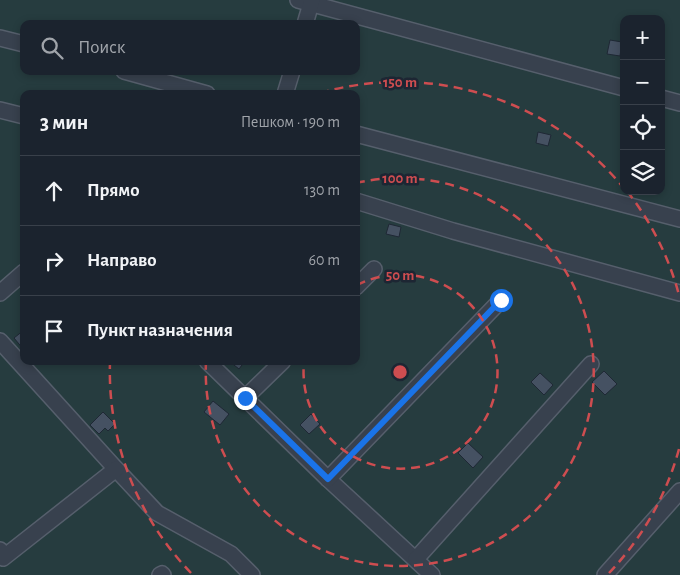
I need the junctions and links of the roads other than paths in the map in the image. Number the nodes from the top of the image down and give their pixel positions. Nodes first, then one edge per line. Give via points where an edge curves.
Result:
1 (307, 1) edge
2 (305, 20) edge
3 (0, 38) edge
4 (20, 43) edge
5 (138, 75) edge
6 (291, 75) edge
7 (620, 87) edge
8 (193, 90) edge
9 (286, 90) edge
10 (665, 99) edge
11 (680, 103) edge
12 (0, 110) edge
13 (20, 115) edge
14 (360, 135) edge
15 (360, 202) edge
16 (680, 219) edge
17 (374, 269) dead end
18 (20, 276) edge
19 (360, 283) edge
20 (0, 293) edge
21 (680, 293) edge
22 (501, 300) dead end
23 (0, 341) edge
24 (20, 363) edge
25 (591, 364) dead end
26 (22, 365) edge
27 (211, 365) edge
28 (278, 365) edge
29 (245, 398) junction
30 (116, 469) junction
31 (328, 479) junction
32 (680, 491) edge
33 (0, 550) edge
34 (416, 560) junction
35 (252, 575) edge
36 (432, 575) edge
37 (605, 575) edge

1 - 2 lane
1 - 7 lane
3 - 4 lane
5 - 8 lane
6 - 9 lane
10 - 11 lane
12 - 13 lane
14 - 16 lane
15 - 21 lane via 453,232
17 - 19 lane
18 - 20 lane
22 - 31 lane
23 - 24 lane
25 - 34 lane
26 - 30 lane
27 - 29 lane
28 - 29 lane
29 - 31 lane
30 - 33 lane via 4,558
30 - 35 lane via 157,513 231,554
31 - 34 lane
32 - 37 lane
34 - 36 lane

